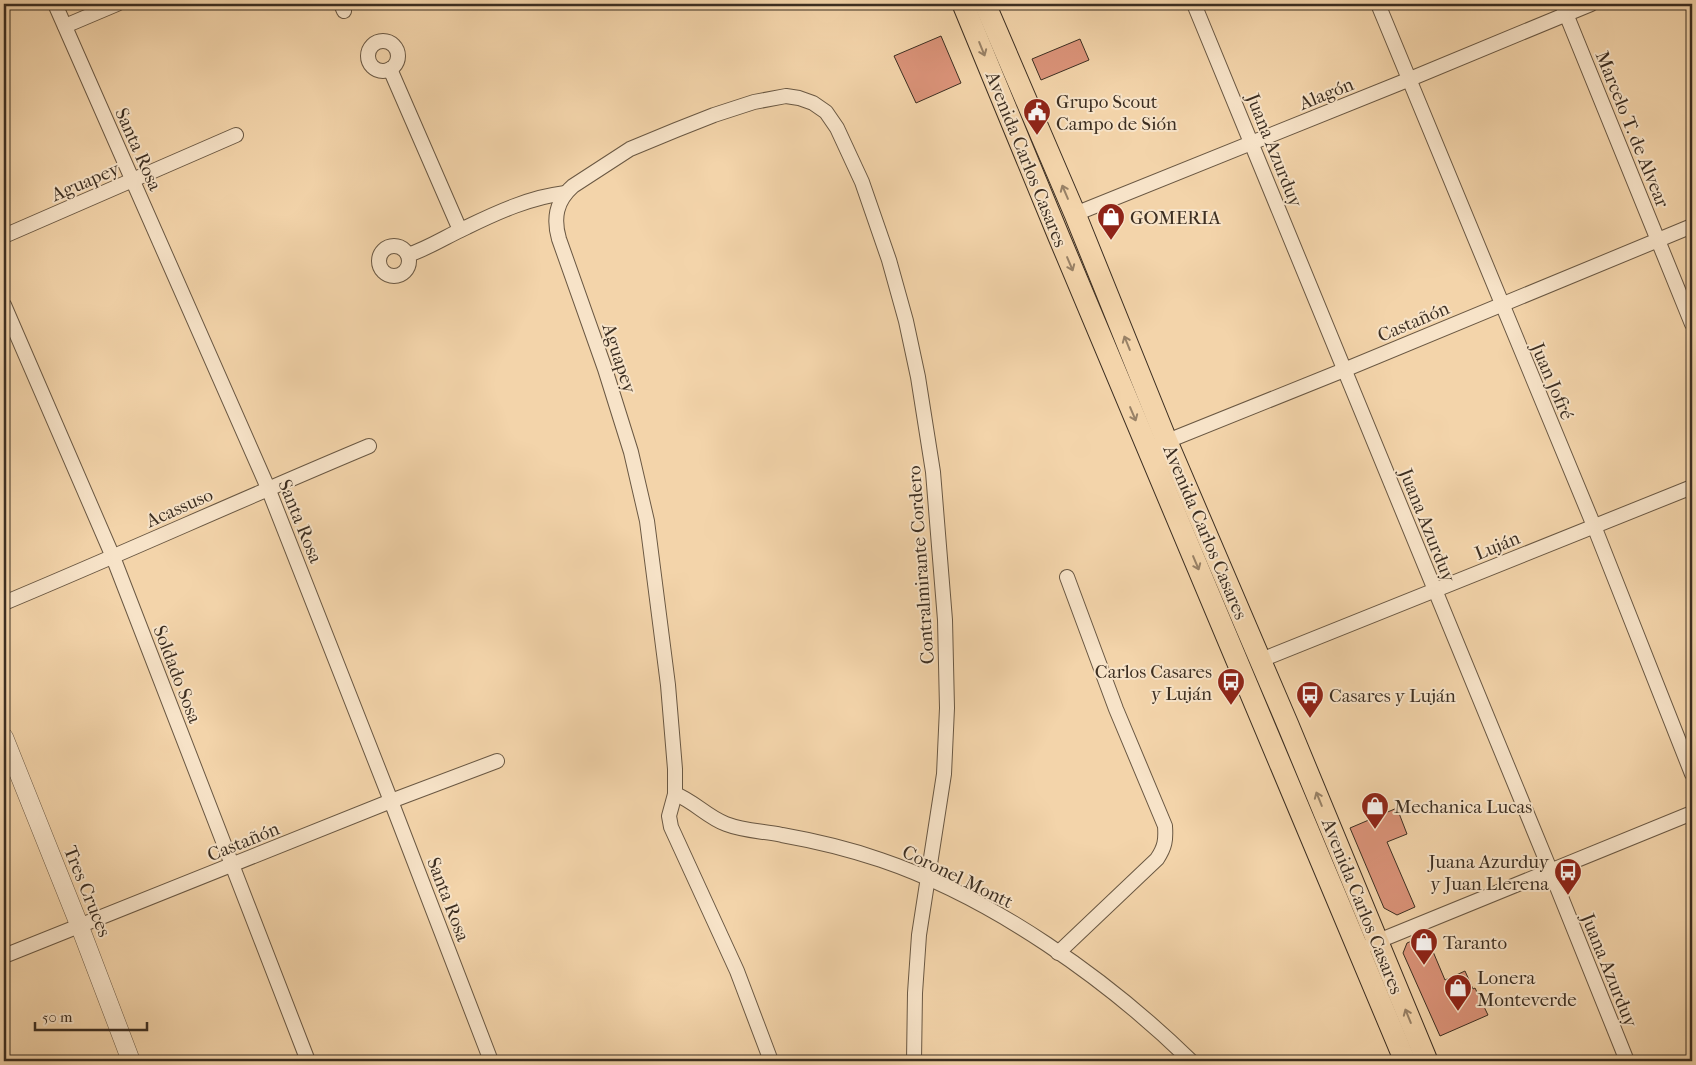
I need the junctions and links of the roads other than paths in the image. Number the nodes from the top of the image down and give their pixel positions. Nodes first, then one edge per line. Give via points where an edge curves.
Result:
1 (55, 4) edge
2 (117, 4) edge
3 (963, 4) edge
4 (985, 4) edge
5 (1194, 4) edge
6 (1378, 4) edge
7 (1591, 4) edge
8 (1564, 9) edge
9 (65, 26) junction
10 (390, 69) dead end
11 (1410, 80) junction
12 (799, 98) joint
13 (236, 135) dead end
14 (1253, 143) junction
15 (132, 181) junction
16 (565, 193) junction
17 (1075, 214) junction
18 (1692, 226) edge
19 (460, 230) junction
20 (4, 236) edge
21 (1658, 240) junction
22 (408, 254) dead end
23 (1501, 304) junction
24 (4, 305) edge
25 (1692, 324) edge
26 (1344, 370) junction
27 (369, 446) dead end
28 (1158, 446) junction
29 (1692, 487) edge
30 (268, 488) junction
31 (1594, 526) junction
32 (113, 557) junction
33 (1067, 577) dead end
34 (1435, 591) junction
35 (4, 603) edge
36 (1260, 660) junction
37 (4, 737) edge
38 (497, 761) dead end
39 (1692, 774) edge
40 (674, 794) junction
41 (391, 801) junction
42 (1692, 813) edge
43 (232, 866) junction
44 (1551, 872) junction
45 (927, 878) junction
46 (80, 927) junction
47 (1378, 941) junction
48 (1358, 950) junction
49 (1058, 953) junction
50 (4, 956) edge
51 (131, 1061) edge
52 (308, 1061) edge
53 (491, 1061) edge
54 (770, 1061) edge
55 (914, 1061) edge
56 (1191, 1061) edge
57 (1405, 1061) edge
58 (1427, 1061) edge
59 (1627, 1061) edge

1 - 9 street, Santa Rosa
2 - 9 street
3 -> 28 main road, Avenida Carlos Casares
17 -> 4 main road, Avenida Carlos Casares
5 - 14 street, Juana Azurduy
6 - 11 street, Juan Jofré
7 - 8 street, Alagón
8 - 11 street, Alagón
8 - 21 street, Marcelo T. de Alvear
9 - 15 street, Santa Rosa
10 - 19 street
11 - 14 street, Alagón
11 - 23 street, Juan Jofré
12 - 16 street, Aguapey via 786,96 754,102 676,130 630,149
12 - 45 street, Contralmirante Cordero via 826,112 862,182 889,260 918,377 941,549 947,708 944,774
13 - 15 street, Aguapey
14 - 17 street, Alagón
14 - 26 street, Juana Azurduy
15 - 20 street, Aguapey
15 - 30 street, Santa Rosa
16 - 19 street via 528,201
16 - 40 street, Aguapey via 555,216 556,227 631,452 647,521 668,685
28 -> 17 main road, Avenida Carlos Casares
18 - 21 street, Castañón
19 - 22 street
21 - 23 street, Castañón
21 - 25 street, Marcelo T. de Alvear
23 - 26 street, Castañón
23 - 31 street, Juan Jofré
24 - 32 street, Soldado Sosa
26 - 28 street, Castañón
26 - 34 street, Juana Azurduy
27 - 30 street, Acassuso
28 - 36 main road, Avenida Carlos Casares
28 -> 48 main road, Avenida Carlos Casares
29 - 31 street, Luján
30 - 32 street, Acassuso
30 - 41 street, Santa Rosa
31 - 34 street, Luján
31 - 39 street, Juan Jofré
32 - 35 street, Acassuso
32 - 43 street, Soldado Sosa
33 - 49 street via 1116,709 1165,826 1166,840 1157,859
34 - 36 street, Luján
34 - 44 street, Juana Azurduy
47 -> 36 main road, Avenida Carlos Casares
37 - 46 street, Tres Cruces
38 - 41 street, Castañón
40 - 45 street, Coronel Montt via 684,797 724,824 822,842
40 - 54 street, Aguapey via 669,816 671,827 737,972
41 - 43 street, Castañón
41 - 53 street, Santa Rosa
42 - 44 street
43 - 46 street, Castañón
43 - 52 street, Soldado Sosa
44 - 47 street
44 - 59 street, Juana Azurduy
45 - 49 street, Coronel Montt via 1008,921
45 - 55 street, Contralmirante Cordero via 916,973
46 - 50 street, Castañón
46 - 51 street, Tres Cruces
47 - 48 street
58 -> 47 main road, Avenida Carlos Casares
48 - 57 main road, Avenida Carlos Casares
49 - 56 street, Coronel Montt via 1125,1002

